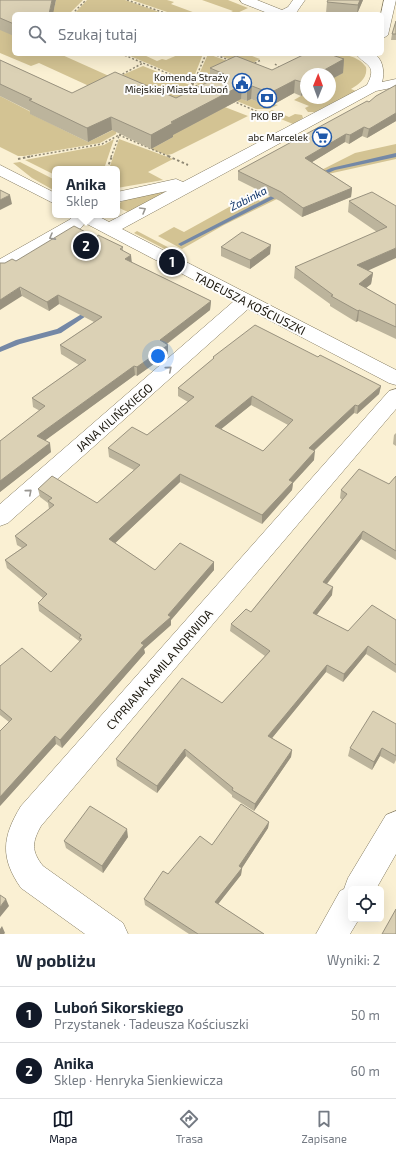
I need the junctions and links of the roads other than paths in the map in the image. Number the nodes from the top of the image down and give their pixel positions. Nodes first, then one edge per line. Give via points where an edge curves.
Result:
1 (246, 0) edge
2 (299, 0) edge
3 (390, 0) edge
4 (277, 12) edge
5 (287, 12) edge
6 (384, 27) edge
7 (369, 56) edge
8 (370, 56) edge
9 (390, 64) dead end
10 (396, 83) edge
11 (372, 88) junction
12 (0, 170) edge
13 (194, 172) junction
14 (120, 196) edge
15 (52, 197) edge
16 (80, 218) edge
17 (89, 218) edge
18 (109, 229) junction
19 (0, 266) edge
20 (246, 301) junction
21 (396, 378) edge
22 (396, 396) edge
23 (0, 518) edge
24 (396, 825) edge
25 (361, 886) edge
26 (348, 907) edge
27 (112, 934) edge
28 (332, 934) edge

1 - 4 street
2 - 5 street via 292,10
3 - 6 street
7 - 11 street via 376,65 378,73
8 - 9 street
10 - 11 street
11 - 13 street via 228,165
12 - 15 street
13 - 14 street
18 -> 13 street
16 -> 19 street via 75,224
17 - 18 street, TADEUSZA KOŚCIUSZKI
18 - 20 street, TADEUSZA KOŚCIUSZKI
20 - 21 street, TADEUSZA KOŚCIUSZKI
23 -> 20 street, JANA KILIŃSKIEGO
22 - 27 street, CYPRIANA KAMILA NORWIDA via 31,816 23,829 19,843 20,856 28,872
24 - 25 street
26 - 28 street

